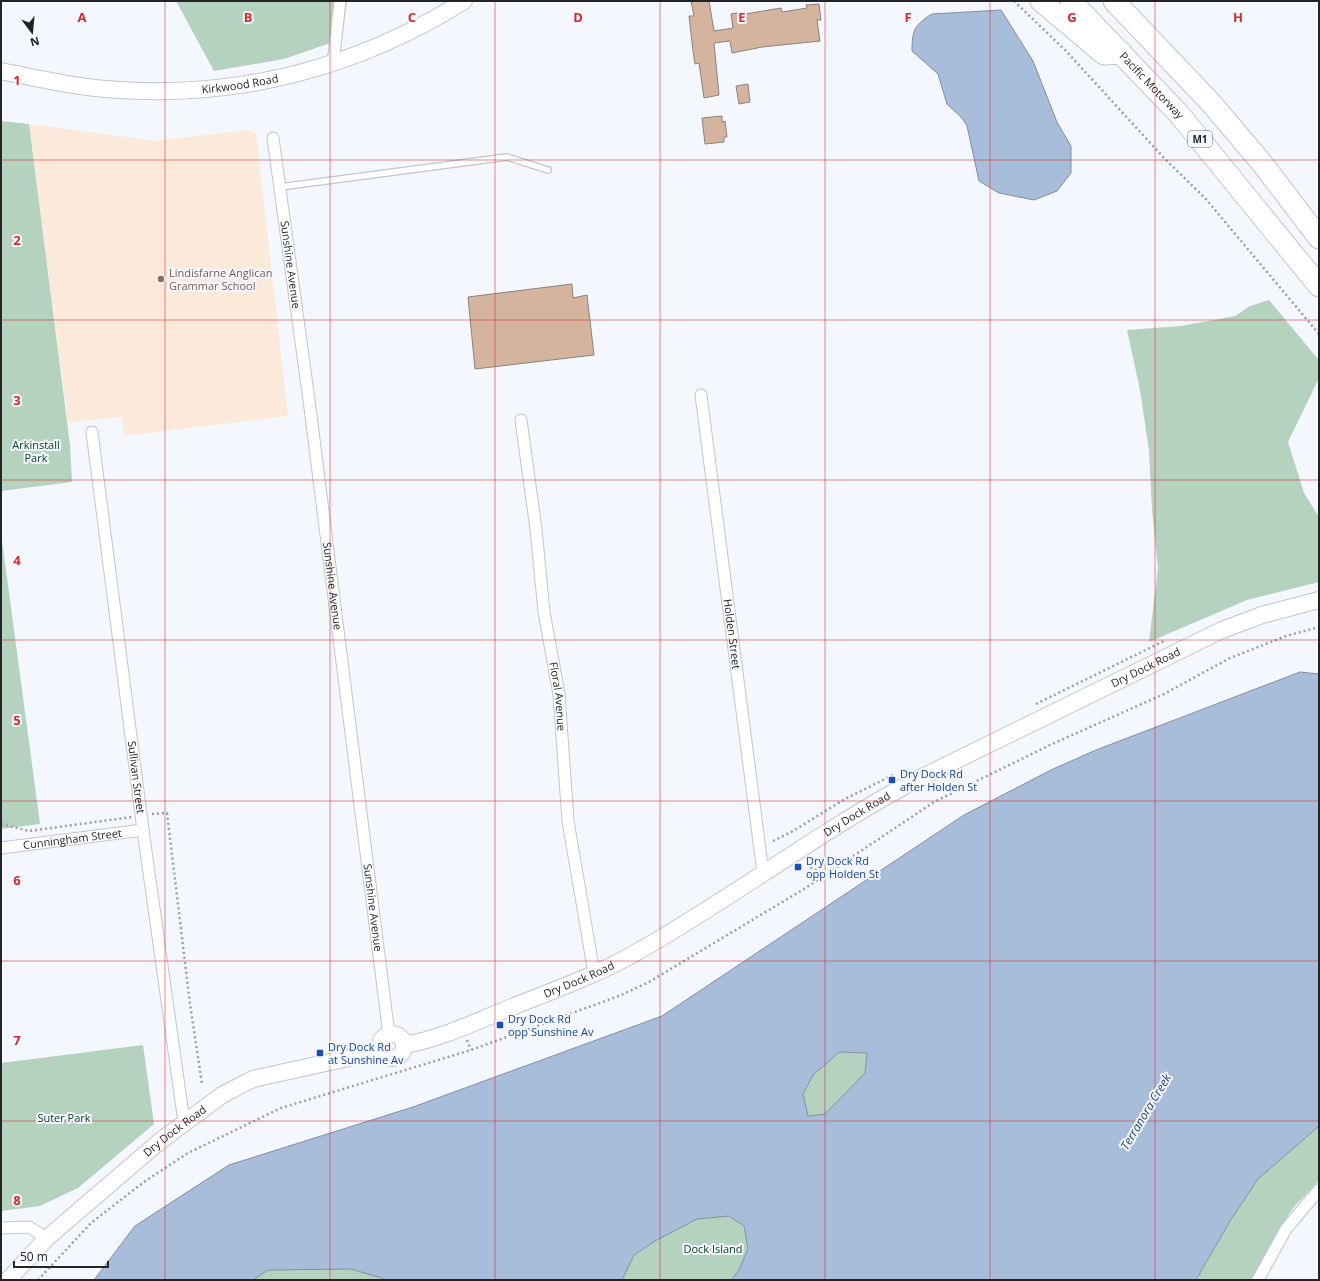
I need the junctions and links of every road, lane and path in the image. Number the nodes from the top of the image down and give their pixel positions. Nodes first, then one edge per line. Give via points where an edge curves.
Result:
1 (340, 1) edge
2 (464, 1) edge
3 (1014, 1) edge
4 (1041, 1) edge
5 (1071, 1) edge
6 (1114, 1) edge
7 (1122, 53) junction
8 (332, 64) junction
9 (1, 71) edge
10 (273, 138) dead end
11 (548, 170) dead end
12 (280, 187) junction
13 (1319, 238) edge
14 (1319, 286) edge
15 (1319, 334) edge
16 (701, 395) dead end
17 (521, 420) dead end
18 (92, 432) dead end
19 (1319, 600) edge
20 (1319, 627) edge
21 (143, 830) junction
22 (1, 848) edge
23 (806, 865) dead end
24 (763, 873) junction
25 (825, 875) junction
26 (594, 973) junction
27 (389, 1035) junction
28 (467, 1040) dead end
29 (404, 1045) junction
30 (471, 1050) junction
31 (380, 1051) junction
32 (184, 1122) junction
33 (1319, 1190) edge
34 (1, 1228) edge
35 (47, 1238) junction
36 (8, 1280) edge
37 (38, 1280) edge
38 (1258, 1280) edge

1 - 8 street
2 - 8 street, Kirkwood Road via 390,41
3 - 15 path via 1067,52 1164,158 1205,198
4 - 7 highway via 1104,54
5 - 7 highway, Pacific Motorway / M1
6 - 13 highway via 1211,103 1261,162
7 - 14 highway, Pacific Motorway / M1 via 1179,114
8 - 9 street, Kirkwood Road via 287,77 234,86 158,91 82,86
10 - 12 street, Sunshine Avenue
11 - 12 lane via 507,157
12 - 27 street, Sunshine Avenue
16 - 24 street, Holden Street
17 - 26 street, Floral Avenue via 544,612 559,694 568,821
18 - 21 street, Sullivan Street
19 - 24 street, Dry Dock Road via 1262,615 1222,630 1141,669 868,805
20 - 25 path via 1286,636 1230,658 1164,694 1050,744 934,802
21 - 22 street, Cunningham Street
21 - 32 street, Sullivan Street
23 - 25 path
24 - 26 street, Dry Dock Road via 637,952
25 - 30 path via 649,982 619,996
26 - 29 street, Dry Dock Road via 456,1030
27 - 29 street via 399,1036
27 - 31 street via 381,1040
28 - 30 path
29 - 31 street via 401,1054 394,1058 386,1057
30 - 37 path via 281,1108 188,1153 144,1182 91,1223
31 - 32 street, Dry Dock Road via 253,1079 222,1094
32 - 35 street, Dry Dock Road
33 - 38 street via 1286,1229
34 - 35 street via 29,1227
35 - 36 street, Dry Dock Road

